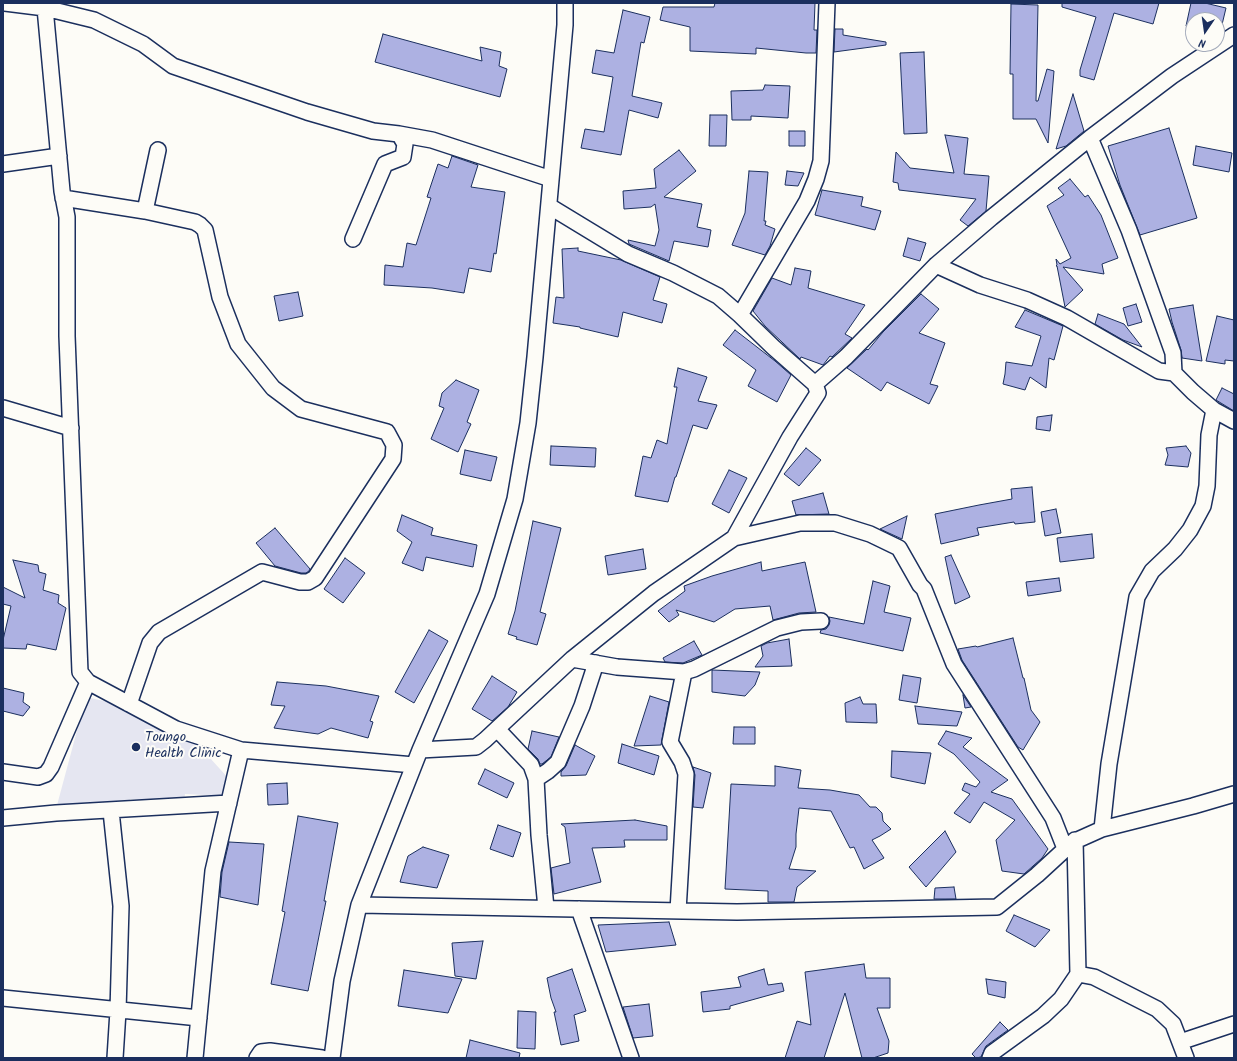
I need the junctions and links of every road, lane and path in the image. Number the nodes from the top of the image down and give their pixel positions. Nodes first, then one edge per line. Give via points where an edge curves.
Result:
1 (6, 3) edge
2 (565, 3) edge
3 (827, 3) edge
4 (45, 8) junction
5 (1234, 35) edge
6 (398, 134) junction
7 (1090, 138) junction
8 (158, 150) dead end
9 (60, 156) junction
10 (3, 164) edge
11 (551, 179) junction
12 (63, 198) junction
13 (549, 206) junction
14 (145, 211) junction
15 (353, 238) dead end
16 (936, 265) junction
17 (740, 315) junction
18 (1174, 373) junction
19 (815, 384) junction
20 (3, 408) edge
21 (1214, 410) junction
22 (1234, 421) edge
23 (71, 428) junction
24 (734, 538) junction
25 (821, 621) dead end
26 (572, 659) junction
27 (596, 663) junction
28 (684, 672) junction
29 (88, 682) junction
30 (128, 704) junction
31 (497, 729) junction
32 (241, 750) junction
33 (420, 750) junction
34 (414, 765) junction
35 (3, 772) edge
36 (536, 779) junction
37 (1234, 794) edge
38 (229, 803) junction
39 (111, 811) junction
40 (3, 818) edge
41 (1102, 829) junction
42 (1074, 840) junction
43 (359, 906) junction
44 (546, 908) junction
45 (579, 909) junction
46 (678, 911) junction
47 (1078, 974) junction
48 (3, 998) edge
49 (118, 1011) junction
50 (199, 1018) junction
51 (1234, 1024) edge
52 (1180, 1042) junction
53 (115, 1058) edge
54 (195, 1058) edge
55 (257, 1058) edge
56 (322, 1058) edge
57 (332, 1058) edge
58 (631, 1058) edge
59 (990, 1058) edge
60 (1186, 1058) edge

1 - 4 street
2 - 11 street
3 - 17 street via 821,161 816,179 807,201
4 - 6 street via 94,20 143,44 173,66 307,112 373,131
4 - 9 street
5 - 7 street via 1172,76
6 - 11 street via 432,140
6 - 15 street via 405,144 403,157 385,164
7 - 16 street
7 - 18 street via 1129,230 1172,353
8 - 14 street
9 - 10 street
9 - 12 street
11 - 13 street
12 - 14 street
12 - 23 street via 67,217 67,336
13 - 17 street via 628,254 718,296
13 - 33 street via 528,422 515,499 486,594
14 - 30 street via 195,222 204,230 220,297 238,344 273,388 300,409 387,432 394,445 392,460 315,578 308,582 300,582 262,572 159,632 150,643
16 - 18 street via 980,285 1027,300 1061,315 1159,371
16 - 19 street via 846,357
17 - 19 street
18 - 21 street
19 - 24 street via 818,393 790,437
20 - 23 street
21 - 22 street
21 - 41 street via 1209,435 1203,506 1190,530 1152,571 1137,597 1109,764
23 - 29 street via 80,672
24 - 26 street via 654,593
24 - 42 street via 800,523 835,523 870,534 899,548 924,589 954,664 1053,818 1064,846
25 - 28 street via 801,622 777,628
26 - 27 street
26 - 31 street
27 - 28 street
27 - 36 street via 582,706 558,762
28 - 46 street via 670,742 686,774
29 - 30 street
29 - 35 street via 46,774 38,777
30 - 32 street via 176,729
31 - 33 street via 476,747
31 - 36 street via 531,764
32 - 34 street
32 - 38 street
33 - 34 street
34 - 43 street
36 - 44 street
37 - 41 street
38 - 39 street
38 - 50 street via 213,871
39 - 40 street
39 - 49 street via 121,906
41 - 42 street
42 - 46 street via 1037,875 997,907
42 - 47 street
43 - 44 street
43 - 57 street via 342,981
44 - 45 street
45 - 46 street
45 - 58 street
47 - 52 street via 1094,977 1158,1009 1173,1024
47 - 59 street via 1060,999 1043,1016 992,1053
48 - 49 street
49 - 50 street
49 - 53 street
50 - 54 street
51 - 52 street
52 - 60 street
55 - 56 street via 261,1052 270,1051

